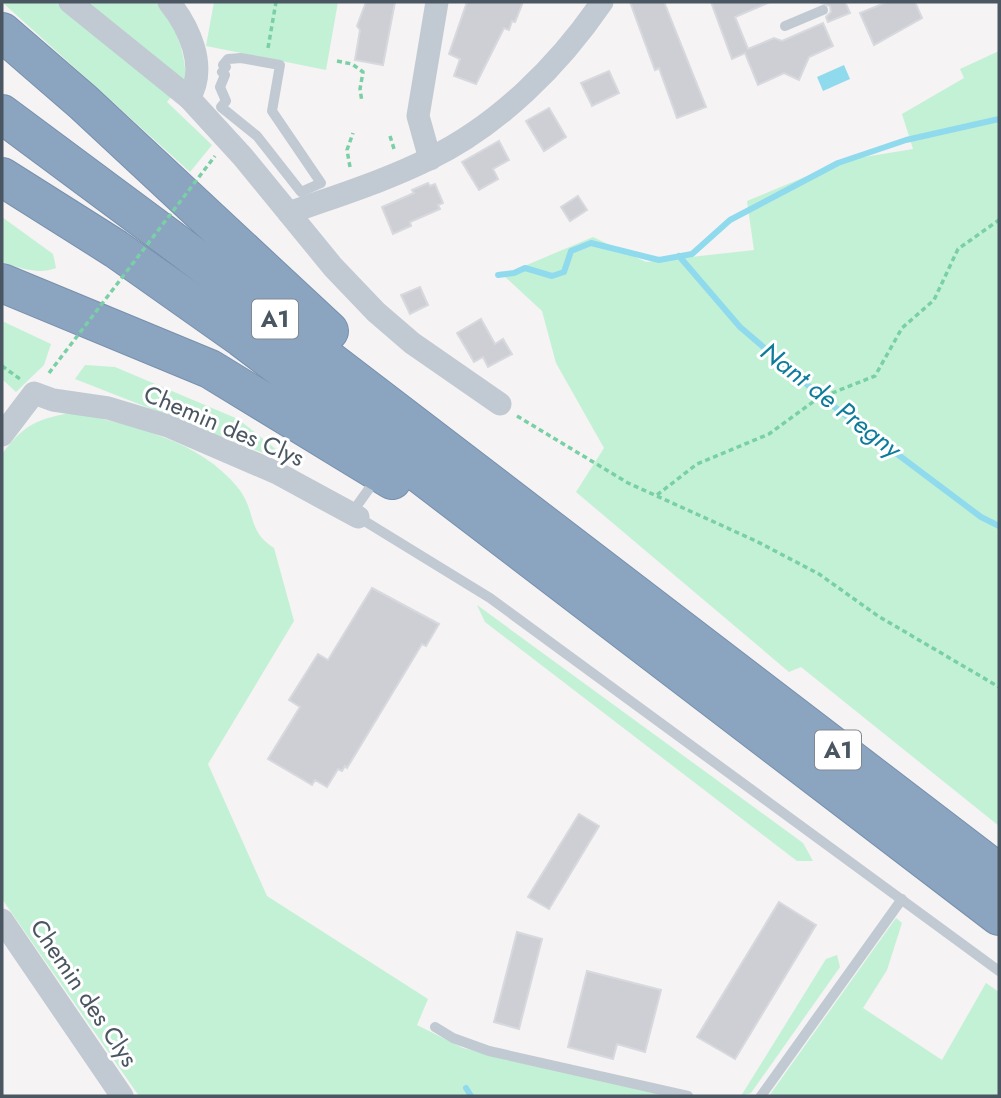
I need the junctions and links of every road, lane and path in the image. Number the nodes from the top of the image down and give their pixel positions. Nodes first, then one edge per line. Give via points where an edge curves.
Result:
1 (70, 2) edge
2 (169, 2) edge
3 (276, 2) edge
4 (437, 2) edge
5 (601, 2) edge
6 (823, 10) dead end
7 (785, 26) dead end
8 (2, 33) edge
9 (337, 61) dead end
10 (265, 62) junction
11 (189, 98) junction
12 (362, 102) dead end
13 (2, 114) edge
14 (353, 133) dead end
15 (215, 156) dead end
16 (430, 159) junction
17 (350, 167) dead end
18 (2, 177) edge
19 (289, 213) junction
20 (999, 220) edge
21 (2, 284) edge
22 (49, 373) dead end
23 (500, 404) joint
24 (2, 435) edge
25 (380, 473) junction
26 (657, 495) junction
27 (354, 516) junction
28 (546, 526) junction
29 (583, 600) junction
30 (999, 687) edge
31 (999, 873) edge
32 (902, 899) junction
33 (999, 916) edge
34 (2, 920) edge
35 (999, 971) edge
36 (435, 1027) dead end
37 (122, 1096) edge
38 (688, 1096) edge
39 (761, 1096) edge

1 - 11 street
2 - 11 street via 186,26 196,59 194,90
3 - 10 path
4 - 16 street via 418,116
5 - 16 street via 577,38 528,89
6 - 7 lane
8 - 28 highway
9 - 12 path via 363,72
10 - 10 lane via 228,59 220,80 226,101 221,107 257,136 301,192 321,183 272,111 280,65
11 - 19 street
13 - 28 highway, A1
14 - 17 path via 347,150
15 - 22 path, bridge
16 - 19 street
18 - 29 highway, A1 via 76,222 220,323
19 - 23 street via 376,312
20 - 26 path via 958,249 934,300 902,328 875,376 829,393 769,434 697,464
21 - 25 highway via 210,369
23 - 26 path via 628,483
24 - 27 street, Chemin des Clys via 34,393 108,408 204,441 277,473
25 - 27 lane
25 - 29 highway
26 - 30 path via 819,574 878,616
27 - 32 lane via 490,598
28 - 31 highway, A1
29 - 33 highway, A1
32 - 35 lane
32 - 39 lane
34 - 37 street, Chemin des Clys
36 - 38 lane via 489,1051

